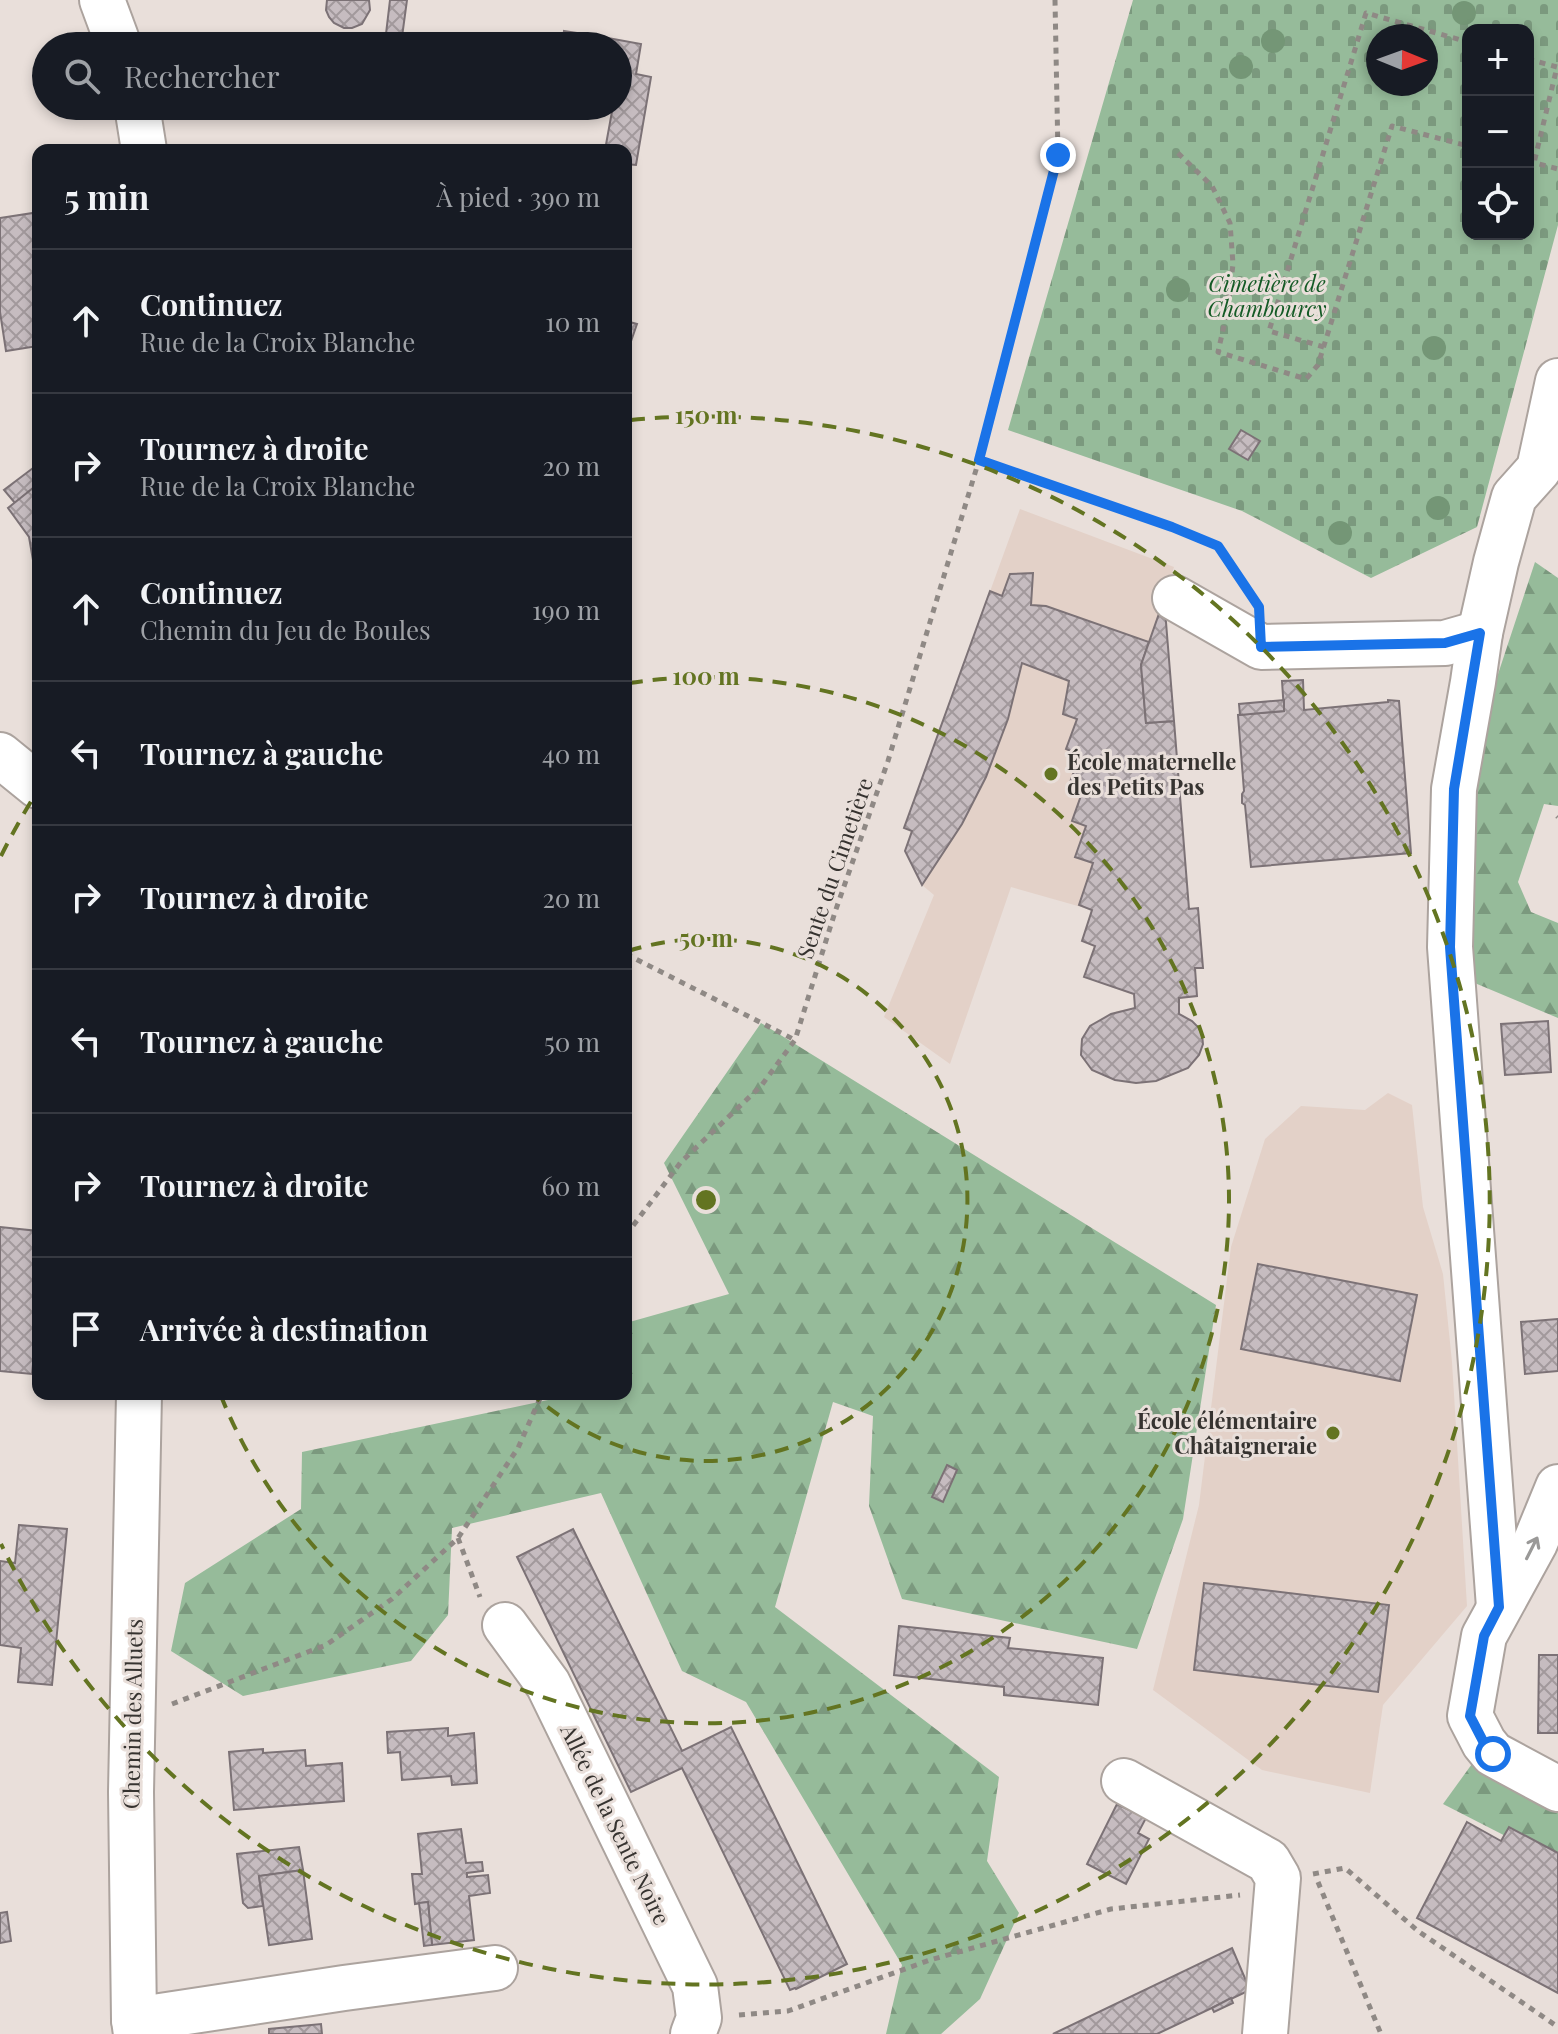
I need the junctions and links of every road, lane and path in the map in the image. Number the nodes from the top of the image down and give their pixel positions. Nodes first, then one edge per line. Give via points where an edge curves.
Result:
1 (102, 0) edge
2 (1055, 0) edge
3 (114, 32) edge
4 (1462, 40) edge
5 (1534, 61) edge
6 (139, 120) edge
7 (143, 144) edge
8 (1462, 144) edge
9 (1534, 151) edge
10 (1178, 153) dead end
11 (1534, 163) edge
12 (1558, 169) edge
13 (1324, 348) junction
14 (1558, 381) edge
15 (979, 460) junction
16 (1548, 468) edge
17 (1175, 598) dead end
18 (1480, 633) junction
19 (1261, 647) junction
20 (0, 755) edge
21 (32, 781) edge
22 (632, 957) edge
23 (795, 1040) junction
24 (632, 1227) edge
25 (139, 1400) edge
26 (539, 1400) edge
27 (1558, 1487) edge
28 (458, 1538) junction
29 (1499, 1607) junction
30 (505, 1625) joint
31 (132, 1720) junction
32 (1124, 1781) dead end
33 (1558, 1789) edge
34 (1297, 1876) junction
35 (495, 1968) dead end
36 (696, 2026) edge
37 (135, 2027) edge
38 (1558, 2027) edge
39 (1265, 2034) edge
40 (1296, 2034) edge
41 (1381, 2034) edge

1 - 3 street
2 - 15 path, Sente du Cimetière via 1058,155
4 - 13 path via 1366,13 1269,331
5 - 9 path via 1557,67
6 - 7 street
8 - 13 path via 1392,126
10 - 13 path via 1212,186 1230,223 1233,264 1218,352 1306,379
11 - 12 path
14 - 16 street
15 - 19 path via 1218,546 1259,607
15 - 23 path, Sente du Cimetière via 888,761
16 - 18 street via 1514,497
17 - 19 street
18 - 19 street via 1445,643
18 - 29 street via 1454,789 1450,947
20 - 21 street
22 - 23 path
23 - 24 path, Sente du Cimetière via 761,1086 681,1162
25 - 31 street, Chemin des Alluets
26 - 28 path via 518,1448
29 -> 27 street via 1535,1543
28 - 30 path via 481,1597
28 - 31 path via 392,1599 326,1645
29 - 33 street via 1484,1636 1470,1716 1493,1754
30 - 36 street, Allée de la Sente Noire via 548,1684 695,1986
31 - 37 street, Chemin des Alluets
32 - 34 street
34 - 36 path via 1248,1894 1111,1909 930,1960 788,2011
34 - 38 path via 1345,1868 1418,1931
34 - 39 street
34 - 41 path
35 - 37 street via 344,1988
39 - 40 street via 1280,2028

